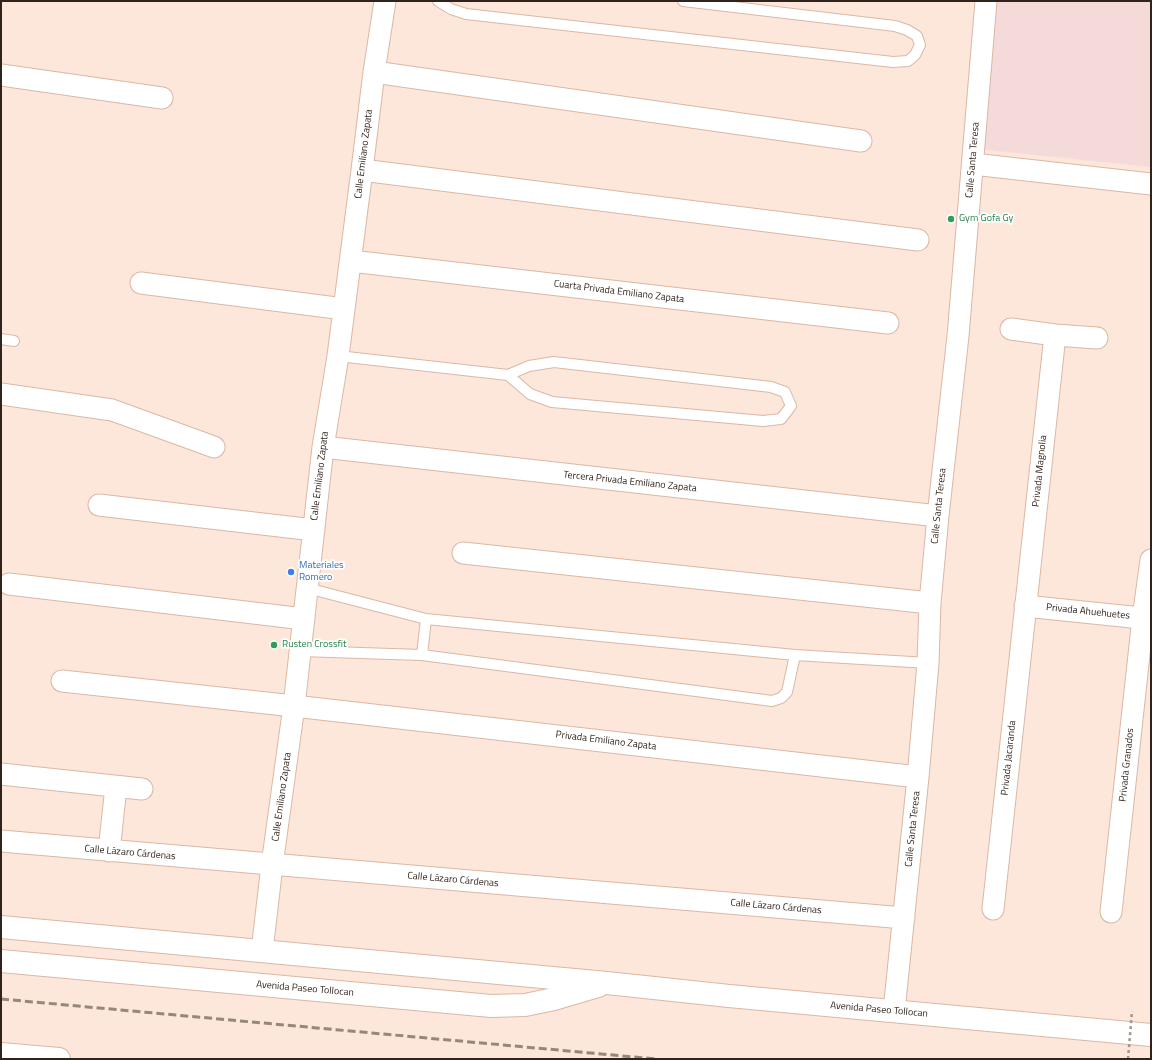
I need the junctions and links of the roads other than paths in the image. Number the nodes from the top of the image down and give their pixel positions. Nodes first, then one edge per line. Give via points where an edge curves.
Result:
1 (385, 1) edge
2 (438, 1) edge
3 (683, 1) edge
4 (986, 1) edge
5 (374, 72) junction
6 (1, 75) edge
7 (162, 98) dead end
8 (861, 141) dead end
9 (973, 164) junction
10 (362, 170) junction
11 (1151, 184) edge
12 (918, 240) dead end
13 (351, 261) junction
14 (141, 283) dead end
15 (344, 309) junction
16 (888, 323) dead end
17 (1011, 329) dead end
18 (1055, 335) junction
19 (1097, 338) dead end
20 (1, 339) edge
21 (14, 341) dead end
22 (338, 356) junction
23 (508, 375) junction
24 (1, 394) edge
25 (214, 447) dead end
26 (323, 447) junction
27 (99, 505) dead end
28 (938, 516) junction
29 (314, 530) junction
30 (464, 554) dead end
31 (1151, 560) edge
32 (9, 584) dead end
33 (307, 588) junction
34 (930, 603) junction
35 (1025, 606) junction
36 (1147, 618) edge
37 (304, 619) junction
38 (426, 619) junction
39 (300, 651) junction
40 (422, 654) junction
41 (795, 655) junction
42 (928, 663) junction
43 (62, 681) dead end
44 (294, 706) junction
45 (1, 774) edge
46 (918, 777) junction
47 (116, 786) junction
48 (142, 790) dead end
49 (1, 841) edge
50 (109, 851) junction
51 (272, 865) junction
52 (993, 909) dead end
53 (1110, 912) dead end
54 (904, 918) junction
55 (1, 927) edge
56 (262, 951) junction
57 (1, 961) edge
58 (606, 983) junction
59 (894, 1011) junction
60 (1151, 1035) edge
61 (1, 1054) edge
62 (59, 1059) edge

1 - 5 street, Calle Emiliano Zapata
2 - 3 lane via 466,14 893,62 908,62 920,45 917,36 895,26
4 - 9 street, Calle Santa Teresa
5 - 8 street
5 - 10 street, Calle Emiliano Zapata
6 - 7 street
9 - 11 street
9 - 28 street, Calle Santa Teresa via 958,336
10 - 12 street
10 - 13 street, Calle Emiliano Zapata
13 - 15 street, Calle Emiliano Zapata
13 - 16 street, Cuarta Privada Emiliano Zapata
14 - 15 street
15 - 22 street, Calle Emiliano Zapata
17 - 18 street
18 - 19 street
18 - 35 street, Privada Magnolia
20 - 21 lane
22 - 23 lane
22 - 26 street, Calle Emiliano Zapata
23 - 23 lane via 529,366 554,362 770,387 785,392 791,406 781,419 763,421 552,402 530,394
24 - 25 street via 112,410
26 - 28 street, Tercera Privada Emiliano Zapata
26 - 29 street, Calle Emiliano Zapata
27 - 29 street
28 - 34 street, Calle Santa Teresa
29 - 33 street, Calle Emiliano Zapata
30 - 34 street
31 - 36 street, Privada Granados
32 - 37 street
33 - 37 street, Calle Emiliano Zapata
33 - 38 lane
34 - 42 street, Calle Santa Teresa
35 - 36 street, Privada Ahuehuetes
35 - 52 street, Privada Jacaranda
36 - 53 street, Privada Granados
37 - 39 street, Calle Emiliano Zapata
38 - 40 lane
38 - 41 lane
39 - 40 lane
39 - 44 street, Calle Emiliano Zapata
40 - 41 lane via 772,701 781,698 787,692
41 - 42 lane
42 - 46 street, Calle Santa Teresa
43 - 44 street, Privada Emiliano Zapata
44 - 46 street, Privada Emiliano Zapata
44 - 51 street, Calle Emiliano Zapata
45 - 47 street
46 - 54 street, Calle Santa Teresa
47 - 48 street
47 - 50 street
49 - 50 street, Calle Lázaro Cárdenas
50 - 51 street, Calle Lázaro Cárdenas
51 - 54 street, Calle Lázaro Cárdenas
51 - 56 street, Calle Emiliano Zapata
54 - 59 street, Calle Santa Teresa
55 - 56 main road, Avenida Paseo Tollocan
56 - 58 main road, Avenida Paseo Tollocan
57 - 58 main road, Avenida Paseo Tollocan via 491,1006 525,1005
58 - 59 main road, Avenida Paseo Tollocan
59 - 60 main road, Avenida Paseo Tollocan
61 - 62 main road

